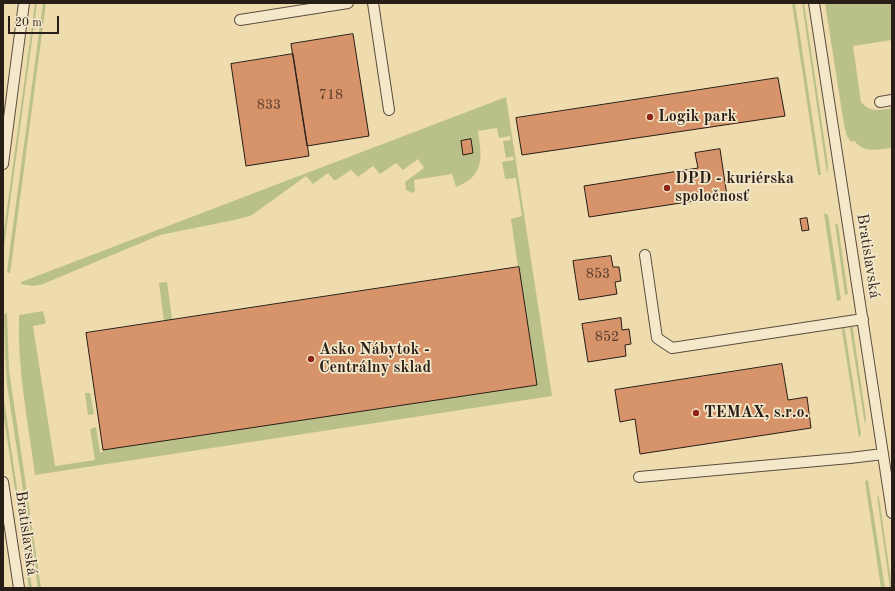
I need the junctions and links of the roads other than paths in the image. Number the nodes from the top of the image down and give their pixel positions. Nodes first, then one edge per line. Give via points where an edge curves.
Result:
1 (24, 3) edge
2 (348, 3) edge
3 (373, 3) edge
4 (814, 3) edge
5 (329, 4) edge
6 (240, 20) dead end
7 (892, 100) edge
8 (880, 102) dead end
9 (389, 110) dead end
10 (3, 164) edge
11 (645, 255) dead end
12 (862, 319) junction
13 (883, 454) junction
14 (639, 477) dead end
15 (3, 482) edge
16 (892, 513) edge
17 (19, 588) edge

1 - 10 lane
2 - 5 lane
3 - 9 lane
4 - 12 lane, Bratislavská
5 - 6 lane
7 - 8 lane
11 - 12 lane via 657,338 672,348
12 - 13 lane, Bratislavská
13 - 14 lane
13 - 16 lane, Bratislavská
15 - 17 lane, Bratislavská

